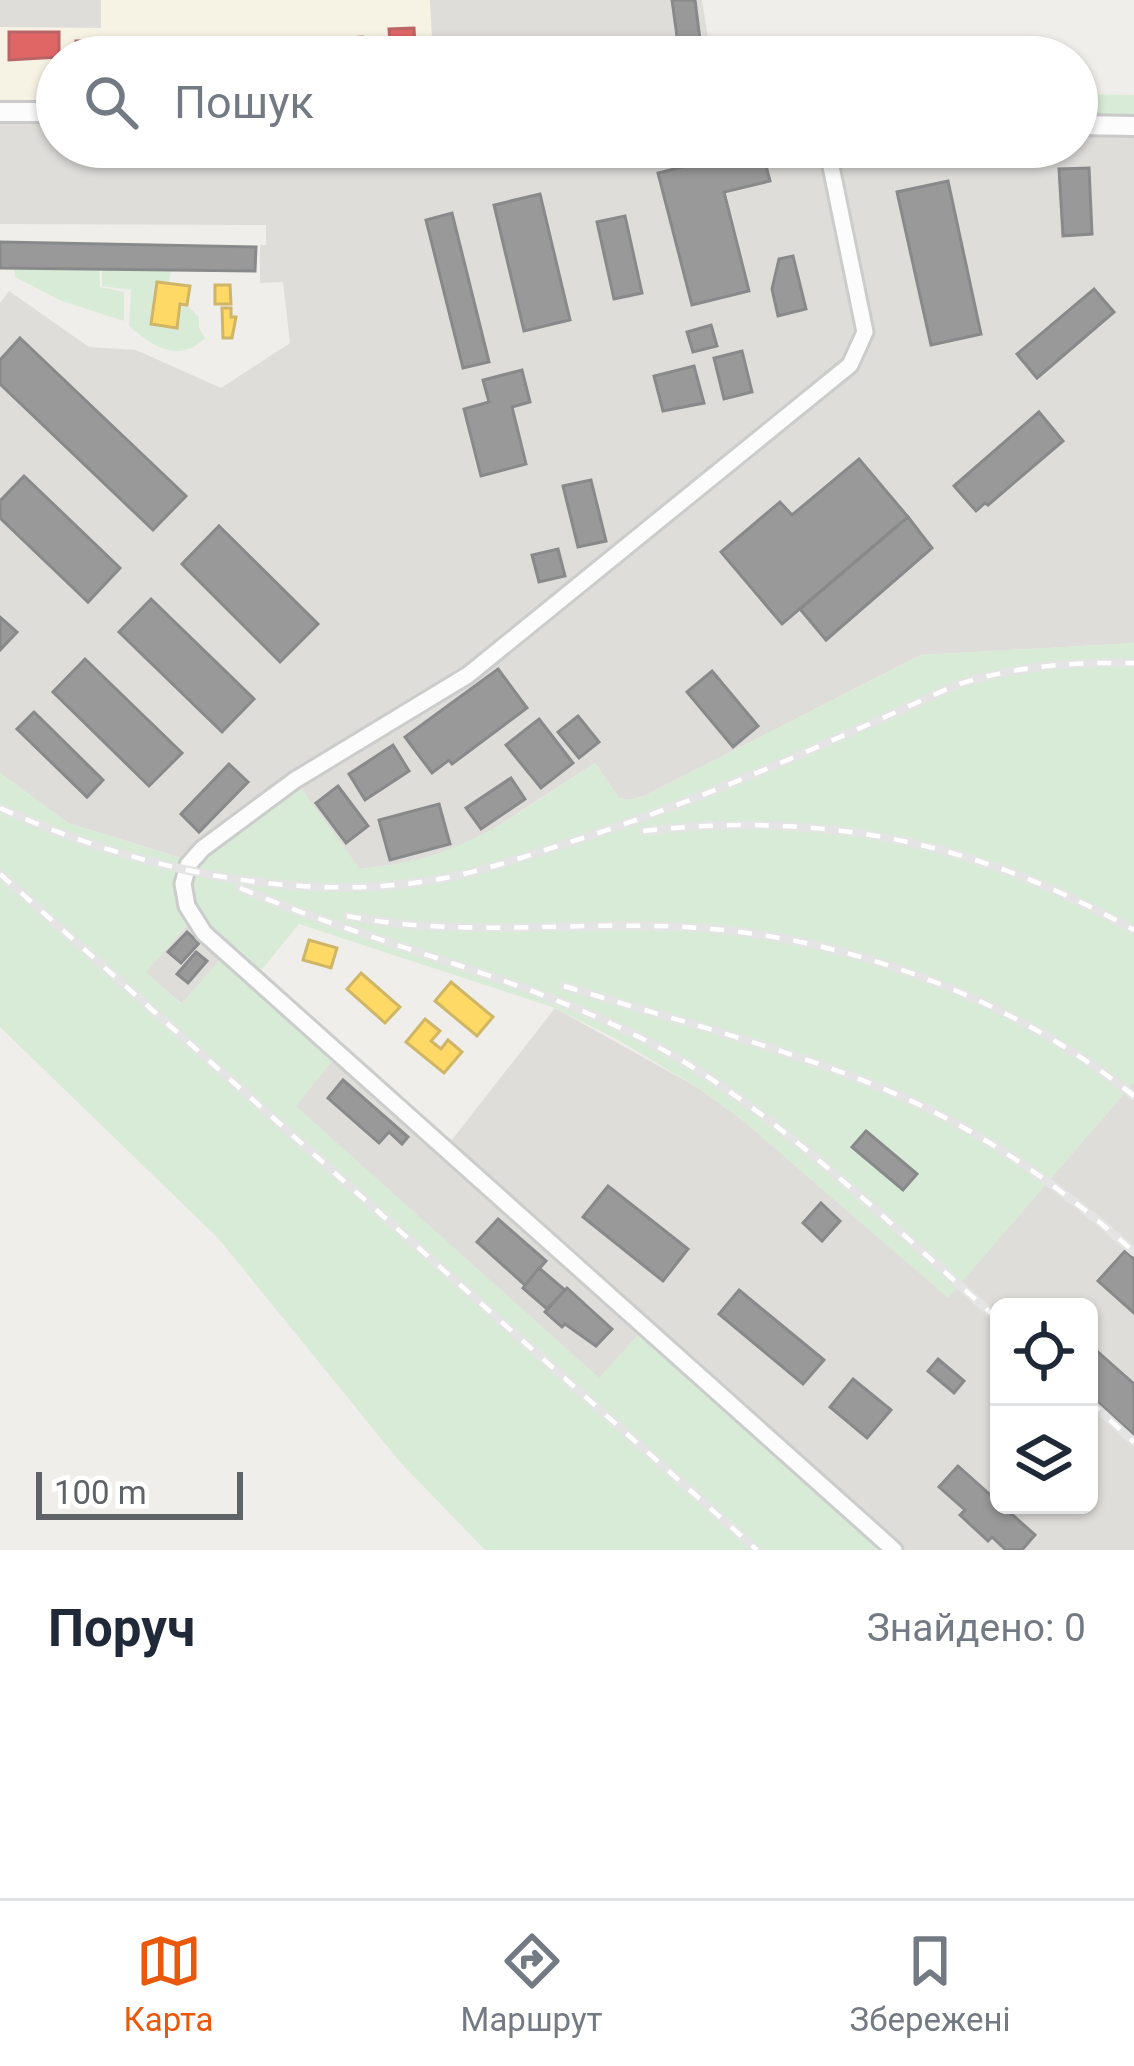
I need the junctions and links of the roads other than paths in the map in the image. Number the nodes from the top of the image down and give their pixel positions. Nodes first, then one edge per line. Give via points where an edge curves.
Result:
1 (0, 112) edge
2 (36, 112) edge
3 (1098, 125) edge
4 (1134, 126) edge
5 (831, 168) edge
6 (894, 1550) edge

1 - 2 main road
3 - 4 main road
5 - 6 street via 865,332 850,365 481,666 295,780 208,844 183,884 190,913 212,940

